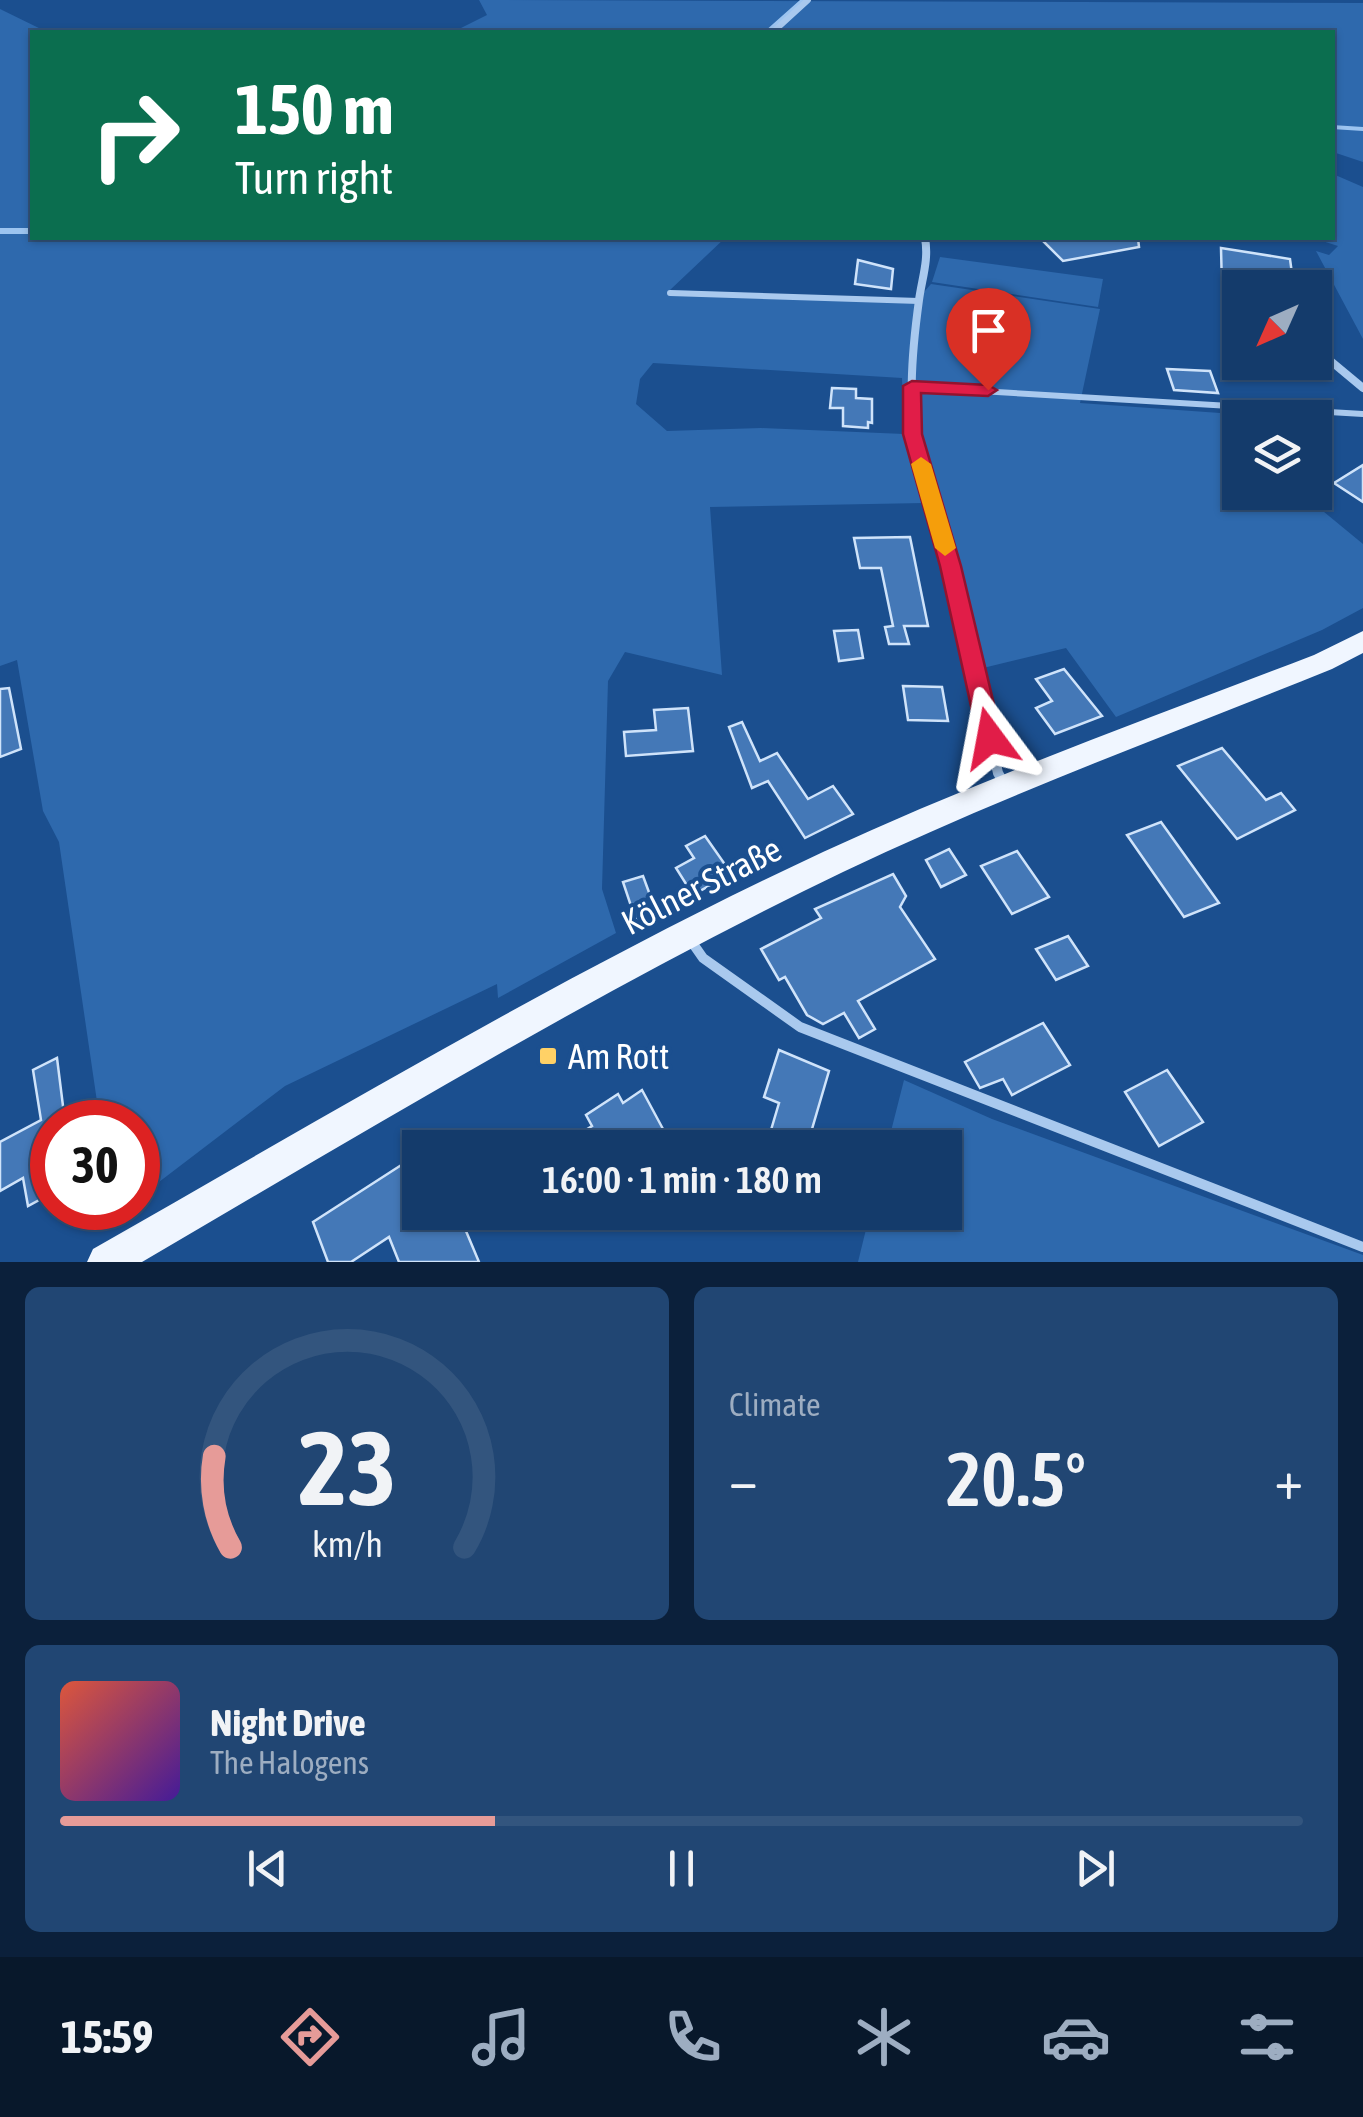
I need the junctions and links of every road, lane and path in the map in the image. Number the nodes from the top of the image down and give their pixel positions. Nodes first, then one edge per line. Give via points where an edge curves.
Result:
1 (808, 0) edge
2 (775, 30) edge
3 (925, 240) edge
4 (670, 293) dead end
5 (919, 300) junction
6 (1332, 362) edge
7 (912, 386) junction
8 (1363, 388) edge
9 (1363, 414) edge
10 (1363, 642) edge
11 (1006, 788) junction
12 (686, 935) junction
13 (1363, 1247) edge
14 (106, 1262) edge

1 - 2 street
3 - 5 street
4 - 5 lane
5 - 7 street
6 - 8 street
7 - 9 lane
7 - 11 street via 912,434
10 - 11 main road, Kölner Straße
11 - 12 main road, Kölner Straße
12 - 13 lane via 704,958 800,1027
12 - 14 main road, Kölner Straße

